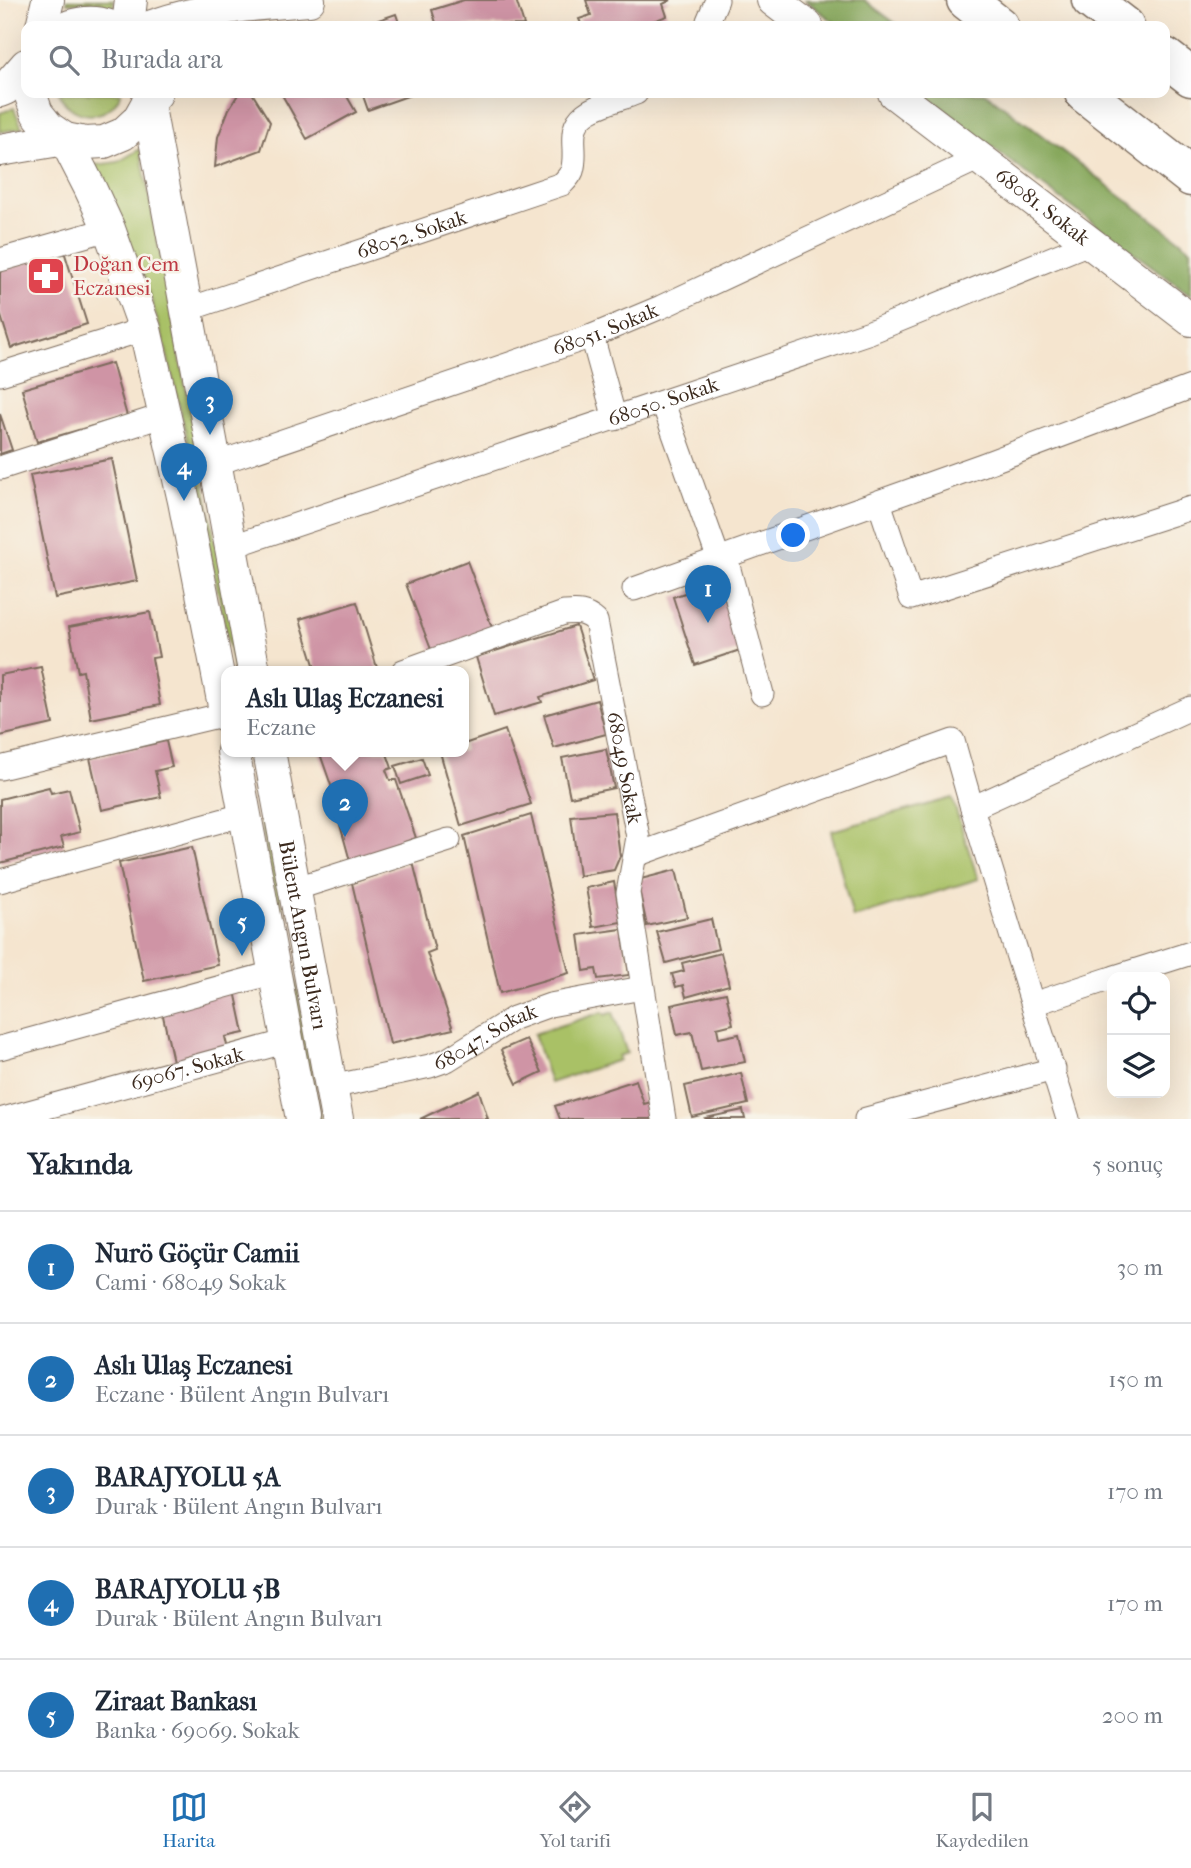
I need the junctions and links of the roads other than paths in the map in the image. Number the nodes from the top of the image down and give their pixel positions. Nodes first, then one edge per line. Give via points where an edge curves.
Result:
1 (48, 0) edge
2 (131, 0) edge
3 (309, 0) edge
4 (324, 0) edge
5 (965, 0) edge
6 (1091, 0) edge
7 (775, 11) edge
8 (43, 21) edge
9 (129, 21) edge
10 (166, 21) edge
11 (276, 21) edge
12 (796, 21) edge
13 (992, 21) edge
14 (1118, 21) edge
15 (1170, 61) edge
16 (21, 71) edge
17 (1191, 77) edge
18 (0, 91) edge
19 (32, 98) edge
20 (150, 98) edge
21 (151, 98) edge
22 (623, 98) edge
23 (900, 98) edge
24 (1090, 98) edge
25 (65, 139) junction
26 (0, 150) edge
27 (979, 159) junction
28 (1191, 177) edge
29 (109, 229) junction
30 (1089, 243) junction
31 (0, 260) edge
32 (186, 310) junction
33 (1191, 320) edge
34 (145, 329) junction
35 (592, 336) junction
36 (0, 374) edge
37 (1191, 387) edge
38 (663, 403) junction
39 (165, 415) junction
40 (615, 419) junction
41 (215, 464) junction
42 (0, 468) edge
43 (879, 502) junction
44 (1191, 508) edge
45 (230, 547) junction
46 (723, 559) junction
47 (634, 589) dead end
48 (253, 666) edge
49 (417, 666) edge
50 (221, 690) edge
51 (762, 694) dead end
52 (1191, 708) edge
53 (221, 716) edge
54 (234, 757) edge
55 (270, 757) edge
56 (0, 768) edge
57 (972, 808) junction
58 (246, 814) junction
59 (449, 840) dead end
60 (636, 855) junction
61 (0, 881) edge
62 (294, 889) junction
63 (1191, 953) edge
64 (276, 972) junction
65 (1132, 972) edge
66 (1107, 980) edge
67 (642, 988) junction
68 (1033, 1004) junction
69 (288, 1041) junction
70 (0, 1048) edge
71 (1054, 1069) junction
72 (331, 1087) junction
73 (3, 1119) edge
74 (302, 1119) edge
75 (337, 1119) edge
76 (664, 1119) edge
77 (866, 1119) edge
78 (1068, 1119) edge

1 - 8 main road
2 - 9 main road
3 - 10 main road via 236,6
4 - 11 main road
5 - 13 highway
6 - 14 highway
7 - 12 main road
15 - 17 highway
16 - 18 main road
19 - 25 main road via 49,128
20 - 25 main road via 138,120 123,134 85,144
21 - 32 main road
22 - 32 street, 68052. Sokak via 587,112 576,122 572,173 562,184
23 - 27 main road, 68081. Sokak
24 - 28 highway
25 - 26 main road
25 - 29 main road
27 - 30 main road, 68081. Sokak
27 - 35 street, 68051. Sokak
29 - 31 street
29 - 34 main road
30 - 33 main road, 68081. Sokak
30 - 38 street, 68050. Sokak via 870,332
32 - 41 main road
34 - 36 street
34 - 39 main road
35 - 40 street
35 - 41 street, 68051. Sokak
37 - 43 street
38 - 40 street, 68050. Sokak
38 - 46 street
39 - 42 street
39 - 50 main road
40 - 45 street, 68050. Sokak
41 - 45 main road
43 - 44 street via 911,597
43 - 46 street
45 - 48 main road
46 - 47 street
46 - 51 street
49 - 60 street, 68049 Sokak via 564,613 589,614 596,621 638,837
52 - 57 street
53 - 56 street
54 - 58 main road, Bülent Angın Bulvarı
55 - 62 main road, Bülent Angın Bulvarı
57 - 60 street via 953,741
57 - 68 street
58 - 61 street
58 - 64 main road, Bülent Angın Bulvarı
59 - 62 street
60 - 67 street, 68049 Sokak via 628,893
62 - 72 main road, Bülent Angın Bulvarı
63 - 65 street
64 - 69 main road, Bülent Angın Bulvarı
64 - 70 street
66 - 68 street
67 - 72 street, 68047. Sokak via 550,1005 514,1018 447,1060
67 - 76 street, 68049 Sokak
68 - 71 street
69 - 73 street, 69067. Sokak
69 - 74 main road, Bülent Angın Bulvarı
71 - 77 street
71 - 78 street
72 - 75 main road, Bülent Angın Bulvarı

